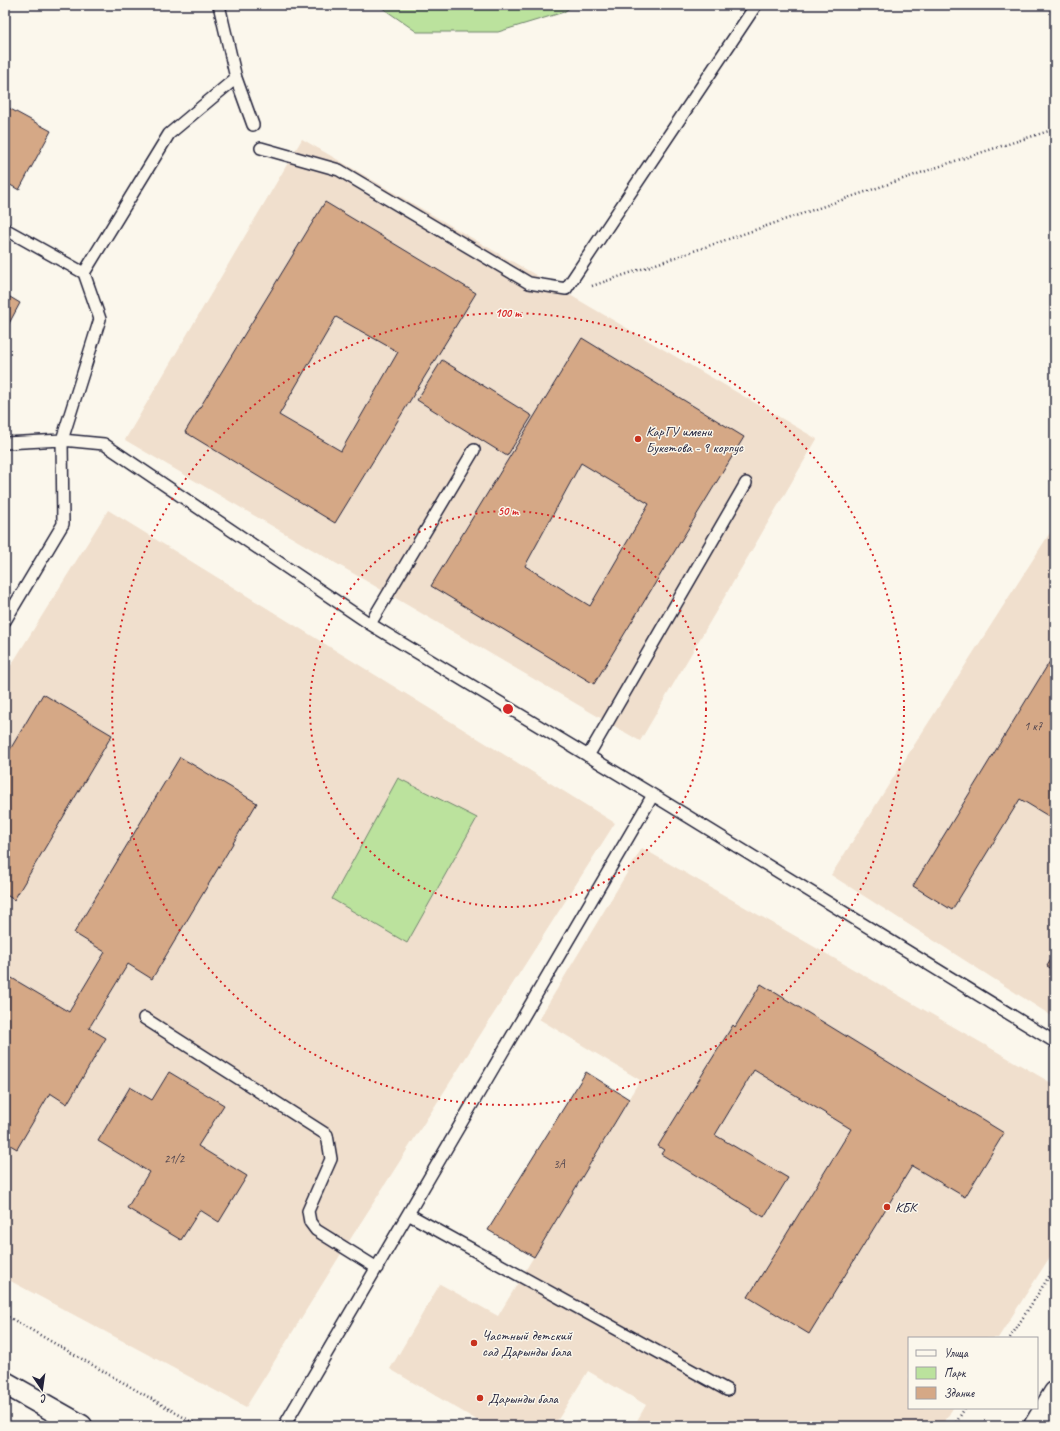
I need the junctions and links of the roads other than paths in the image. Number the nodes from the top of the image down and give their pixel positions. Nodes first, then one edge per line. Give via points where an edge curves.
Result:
1 (219, 5) edge
2 (756, 5) edge
3 (236, 78) junction
4 (253, 125) dead end
5 (261, 148) dead end
6 (5, 229) edge
7 (84, 273) junction
8 (62, 440) junction
9 (5, 443) edge
10 (474, 450) dead end
11 (746, 483) dead end
12 (5, 621) edge
13 (370, 624) junction
14 (588, 756) junction
15 (653, 795) junction
16 (144, 1018) dead end
17 (1055, 1042) edge
18 (408, 1214) junction
19 (377, 1268) junction
20 (5, 1383) edge
21 (727, 1390) dead end
22 (1055, 1393) edge
23 (81, 1426) edge
24 (284, 1426) edge
25 (1035, 1426) edge

1 - 3 lane
2 - 5 lane via 566,289 529,283 339,170
3 - 4 lane
3 - 7 lane via 169,134
6 - 7 lane
7 - 8 lane via 100,320
8 - 9 lane
8 - 12 lane via 63,524
8 - 13 lane via 104,444
10 - 13 lane
11 - 14 lane
13 - 14 lane
14 - 15 lane
15 - 17 lane
15 - 18 lane
16 - 19 lane via 327,1135 331,1159 308,1211 310,1222 316,1230
18 - 19 lane
18 - 21 lane
19 - 24 lane
20 - 23 main road
22 - 25 main road

